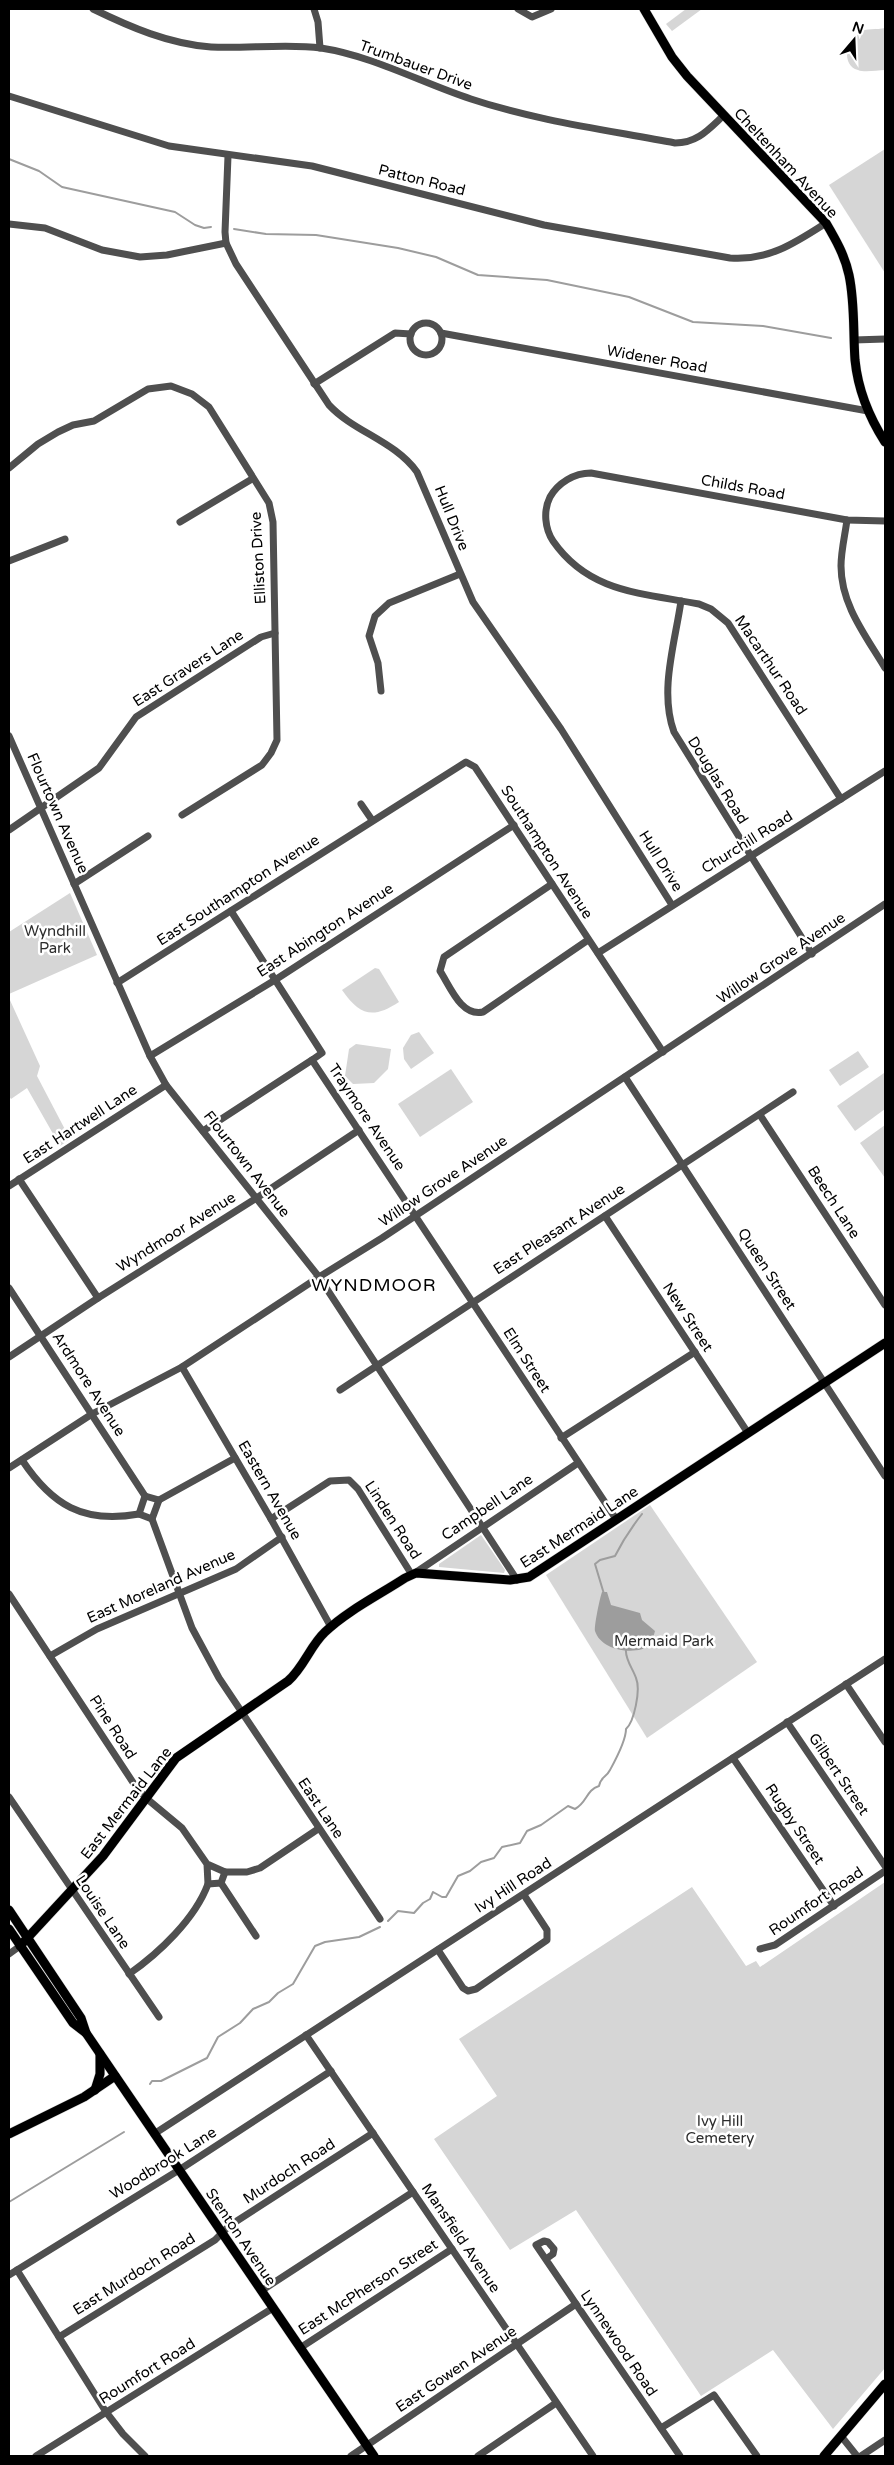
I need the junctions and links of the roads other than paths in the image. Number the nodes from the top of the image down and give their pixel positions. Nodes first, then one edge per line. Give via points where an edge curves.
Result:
1 (93, 9) edge
2 (314, 9) edge
3 (518, 9) edge
4 (551, 9) edge
5 (644, 9) edge
6 (320, 48) junction
7 (9, 96) edge
8 (723, 116) junction
9 (228, 156) junction
10 (826, 223) junction
11 (9, 224) edge
12 (226, 242) junction
13 (411, 334) junction
14 (441, 334) junction
15 (885, 339) edge
16 (854, 340) junction
17 (314, 384) junction
18 (868, 411) junction
19 (885, 442) edge
20 (9, 468) edge
21 (596, 474) joint
22 (252, 478) junction
23 (847, 520) junction
24 (885, 521) edge
25 (180, 522) dead end
26 (65, 540) dead end
27 (9, 561) edge
28 (460, 574) junction
29 (681, 601) junction
30 (275, 633) junction
31 (885, 668) edge
32 (380, 691) dead end
33 (9, 736) edge
34 (885, 771) edge
35 (842, 798) junction
36 (362, 804) dead end
37 (41, 809) junction
38 (182, 815) dead end
39 (372, 820) junction
40 (514, 825) junction
41 (9, 830) edge
42 (148, 836) dead end
43 (750, 857) junction
44 (74, 884) junction
45 (552, 884) junction
46 (885, 904) edge
47 (672, 905) junction
48 (231, 911) junction
49 (588, 940) junction
50 (598, 953) junction
51 (812, 954) junction
52 (275, 980) junction
53 (117, 983) junction
54 (663, 1052) junction
55 (150, 1056) junction
56 (312, 1060) junction
57 (625, 1077) junction
58 (166, 1085) junction
59 (794, 1092) dead end
60 (760, 1114) junction
61 (359, 1130) junction
62 (204, 1131) junction
63 (681, 1164) junction
64 (20, 1179) junction
65 (9, 1186) edge
66 (255, 1198) junction
67 (416, 1215) junction
68 (605, 1216) junction
69 (319, 1277) junction
70 (9, 1288) edge
71 (98, 1298) junction
72 (472, 1302) junction
73 (885, 1305) edge
74 (41, 1337) junction
75 (885, 1343) edge
76 (695, 1352) junction
77 (9, 1358) edge
78 (378, 1366) junction
79 (182, 1367) junction
80 (825, 1383) junction
81 (340, 1390) dead end
82 (92, 1414) junction
83 (748, 1433) junction
84 (562, 1438) junction
85 (236, 1458) junction
86 (22, 1460) junction
87 (578, 1462) junction
88 (9, 1468) edge
89 (885, 1476) edge
90 (145, 1496) junction
91 (159, 1500) junction
92 (139, 1514) junction
93 (152, 1519) junction
94 (272, 1519) junction
95 (616, 1519) junction
96 (482, 1528) junction
97 (282, 1538) junction
98 (412, 1575) junction
99 (517, 1580) junction
100 (179, 1592) junction
101 (9, 1594) edge
102 (331, 1627) junction
103 (50, 1656) junction
104 (885, 1659) edge
105 (846, 1684) junction
106 (241, 1713) junction
107 (787, 1722) junction
108 (885, 1742) edge
109 (733, 1758) junction
110 (9, 1797) edge
111 (146, 1798) junction
112 (318, 1829) junction
113 (208, 1864) junction
114 (885, 1866) edge
115 (885, 1871) edge
116 (225, 1872) junction
117 (221, 1883) junction
118 (208, 1884) junction
119 (72, 1891) junction
120 (524, 1895) junction
121 (834, 1906) junction
122 (9, 1910) edge
123 (380, 1919) dead end
124 (9, 1929) edge
125 (256, 1936) dead end
126 (28, 1938) junction
127 (20, 1946) junction
128 (760, 1949) dead end
129 (438, 1950) junction
130 (9, 1954) edge
131 (129, 1974) junction
132 (158, 2017) dead end
133 (86, 2033) junction
134 (306, 2035) junction
135 (100, 2054) junction
136 (331, 2071) junction
137 (115, 2076) junction
138 (95, 2090) junction
139 (373, 2133) junction
140 (9, 2134) edge
141 (154, 2134) junction
142 (179, 2170) junction
143 (413, 2192) junction
144 (222, 2233) junction
145 (452, 2249) junction
146 (546, 2259) junction
147 (17, 2270) junction
148 (9, 2275) edge
149 (261, 2291) junction
150 (576, 2304) junction
151 (273, 2308) junction
152 (59, 2337) junction
153 (517, 2344) junction
154 (300, 2348) junction
155 (885, 2384) edge
156 (556, 2403) junction
157 (106, 2412) junction
158 (661, 2428) junction
159 (841, 2436) junction
160 (885, 2440) edge
161 (367, 2446) junction
162 (36, 2456) edge
163 (145, 2456) edge
164 (351, 2456) edge
165 (374, 2456) edge
166 (478, 2456) edge
167 (593, 2456) edge
168 (680, 2456) edge
169 (757, 2456) edge
170 (824, 2456) edge
171 (857, 2456) edge
172 (861, 2456) edge

1 - 6 street, Trumbauer Drive via 154,35 189,44
2 - 6 street
3 - 4 street via 532,17
5 - 8 main road, Cheltenham Avenue via 672,57
6 - 8 street, Trumbauer Drive via 518,113 675,142 685,143 701,136
7 - 9 street, Patton Road via 146,140
8 - 10 main road, Cheltenham Avenue
9 - 10 street, Patton Road via 312,166 544,225 730,258 772,254
9 - 12 street, Hull Drive
10 - 16 main road, Cheltenham Avenue via 842,252 849,274
11 - 12 street via 45,228 102,250 134,256 167,255
12 - 17 street, Hull Drive via 236,264
13 - 14 street via 418,325 427,323 437,327
13 - 14 street via 413,348 427,355 439,349
13 - 17 street via 395,333
14 - 18 street, Widener Road
15 - 16 street
16 - 18 main road, Cheltenham Avenue via 859,382
17 - 28 street, Hull Drive via 339,416 412,465 428,493
18 - 19 main road, Cheltenham Avenue
20 - 22 street, Elliston Drive via 51,436 74,425 94,421 141,393 164,386 192,394 209,407
21 - 23 street, Childs Road
21 - 29 street, Macarthur Road via 585,473 569,478 553,494 546,513 551,537 572,563 599,582 617,589
22 - 25 street
22 - 30 street, Elliston Drive via 269,503 273,522
23 - 24 street, Childs Road
23 - 31 street via 841,567 845,592 856,620
26 - 27 street
28 - 32 street via 389,603 375,616 369,636 378,663
28 - 47 street, Hull Drive via 484,620 562,729
29 - 35 street, Macarthur Road via 705,606 728,623
29 - 43 street, Douglas Road via 668,685 670,722 677,741
30 - 37 street, East Gravers Lane via 261,637 136,717 100,768
30 - 38 street, Elliston Drive via 277,733 271,753 262,765
33 - 37 street, Flourtown Avenue
34 - 35 street, Churchill Road
35 - 43 street, Churchill Road
36 - 39 street
37 - 41 street, East Gravers Lane
37 - 44 street, Flourtown Avenue
39 - 40 street, Southampton Avenue via 466,762 475,767
39 - 48 street, East Southampton Avenue
40 - 45 street, Southampton Avenue
40 - 52 street, East Abington Avenue
42 - 44 street
43 - 47 street, Churchill Road
43 - 51 street, Douglas Road
44 - 53 street, Flourtown Avenue
45 - 49 street, Southampton Avenue
45 - 49 street via 444,957 440,971 462,1005 475,1013 483,1012
46 - 51 street, Willow Grove Avenue
47 - 50 street, Churchill Road
48 - 52 street, Traymore Avenue
48 - 53 street, East Southampton Avenue
49 - 50 street, Southampton Avenue
50 - 54 street, Southampton Avenue
51 - 54 street, Willow Grove Avenue
52 - 55 street, East Abington Avenue
52 - 56 street, Traymore Avenue via 322,1053
53 - 55 street, Flourtown Avenue
54 - 57 street, Willow Grove Avenue
55 - 58 street, Flourtown Avenue
56 - 61 street, Traymore Avenue
56 - 62 street
57 - 63 street, Queen Street
57 - 67 street, Willow Grove Avenue
58 - 62 street, Flourtown Avenue
58 - 64 street, East Hartwell Lane
59 - 60 street, East Pleasant Avenue
60 - 63 street, East Pleasant Avenue
60 - 73 street, Beech Lane
61 - 66 street, Wyndmoor Avenue
61 - 67 street, Traymore Avenue
62 - 66 street, Flourtown Avenue
63 - 68 street, East Pleasant Avenue
63 - 80 street, Queen Street
64 - 65 street, East Hartwell Lane
64 - 71 street
66 - 69 street, Flourtown Avenue
66 - 71 street, Wyndmoor Avenue
67 - 69 street, Willow Grove Avenue
67 - 72 street, Elm Street
68 - 72 street, East Pleasant Avenue
68 - 76 street, New Street
69 - 78 street, Flourtown Avenue
69 - 79 street, Willow Grove Avenue
70 - 74 street, Ardmore Avenue
71 - 74 street, Wyndmoor Avenue
72 - 78 street, East Pleasant Avenue
72 - 84 street, Elm Street
74 - 77 street, Wyndmoor Avenue
74 - 82 street, Ardmore Avenue
75 - 80 main road, East Mermaid Lane
76 - 83 street, New Street
76 - 84 street
78 - 81 street, East Pleasant Avenue
78 - 96 street, Flourtown Avenue
79 - 82 street, Willow Grove Avenue
79 - 85 street, Eastern Avenue
80 - 83 main road, East Mermaid Lane
80 - 89 street, Queen Street
82 - 86 street, Willow Grove Avenue
82 - 90 street, Ardmore Avenue
83 - 95 main road, East Mermaid Lane
84 - 87 street, Elm Street
85 - 91 street
85 - 94 street, Eastern Avenue
86 - 88 street, Willow Grove Avenue
86 - 92 street via 53,1498 72,1509 96,1516
87 - 95 street, Elm Street
87 - 96 street, Campbell Lane
90 - 91 street
90 - 92 street
91 - 93 street
92 - 93 street
93 - 100 street
94 - 97 street, Eastern Avenue
94 - 98 street, Linden Road via 330,1481 348,1480 358,1489
95 - 99 main road, East Mermaid Lane via 532,1575
96 - 98 street, Campbell Lane
96 - 99 street, Flourtown Avenue
97 - 100 street, East Moreland Avenue via 236,1569
97 - 102 street, Eastern Avenue
98 - 99 main road, East Mermaid Lane via 428,1573
98 - 102 main road, East Mermaid Lane
100 - 103 street, East Moreland Avenue via 97,1629
100 - 106 street via 201,1645
101 - 103 street, Pine Road
102 - 106 main road, East Mermaid Lane via 292,1677
103 - 111 street, Pine Road
104 - 105 street, Ivy Hill Road
105 - 107 street, Ivy Hill Road
105 - 108 street
106 - 111 main road, East Mermaid Lane via 180,1753
106 - 112 street, East Lane
107 - 109 street, Ivy Hill Road
107 - 114 street, Gilbert Street
109 - 120 street, Ivy Hill Road
109 - 121 street, Rugby Street
110 - 119 street, Louise Lane
111 - 113 street, Pine Road via 182,1828
111 - 119 main road, East Mermaid Lane
112 - 116 street via 260,1868
112 - 123 street, East Lane
113 - 116 street
113 - 118 street
115 - 121 street, Roumfort Road
116 - 117 street
117 - 118 street
117 - 125 street
118 - 131 street via 198,1906 168,1942
119 - 126 main road, East Mermaid Lane
119 - 131 street, Louise Lane
120 - 129 street, Ivy Hill Road
120 - 129 street via 547,1930 547,1940 476,1988 468,1991 463,1988
121 - 128 street, Roumfort Road via 775,1945
122 - 126 main road, Stenton Avenue
124 - 127 main road, Stenton Avenue
126 - 127 main road, East Mermaid Lane
126 - 133 main road, Stenton Avenue via 81,2018
127 - 130 street, East Mermaid Lane
127 - 133 main road, Stenton Avenue via 73,2023
129 - 134 street, Ivy Hill Road
131 - 132 street, Louise Lane
133 - 135 main road, Stenton Avenue
134 - 136 street, Mansfield Avenue
134 - 141 street, Ivy Hill Road
135 - 137 main road, Stenton Avenue
135 - 138 main road via 100,2074
136 - 139 street, Mansfield Avenue
136 - 142 street, Woodbrook Lane
137 - 138 main road
137 - 141 main road, Stenton Avenue
138 - 140 main road
139 - 143 street, Mansfield Avenue
139 - 144 street, Murdoch Road
141 - 142 main road, Stenton Avenue
142 - 144 main road, Stenton Avenue
142 - 147 street, Woodbrook Lane
143 - 145 street, Mansfield Avenue
143 - 149 street
144 - 149 main road, Stenton Avenue
144 - 152 street, East Murdoch Road
145 - 153 street, Mansfield Avenue
145 - 154 street, East McPherson Street
146 - 146 street, Lynnewood Road via 553,2254 552,2246 544,2241 536,2245
146 - 150 street, Lynnewood Road
147 - 148 street, Woodbrook Lane
147 - 152 street
149 - 151 main road, Stenton Avenue
150 - 153 street, East Gowen Avenue
150 - 158 street, Lynnewood Road
151 - 154 main road, Stenton Avenue
151 - 157 street, Roumfort Road
152 - 157 street
153 - 156 street, Mansfield Avenue
153 - 161 street, East Gowen Avenue
154 - 161 main road, Stenton Avenue
155 - 159 main road
156 - 166 street
156 - 167 street, Mansfield Avenue
157 - 162 street, Roumfort Road
157 - 163 street
158 - 168 street, Lynnewood Road
158 - 169 street via 714,2395
159 - 170 main road
159 - 171 street
160 - 172 street
161 - 164 street, East Gowen Avenue
161 - 165 main road, Stenton Avenue

